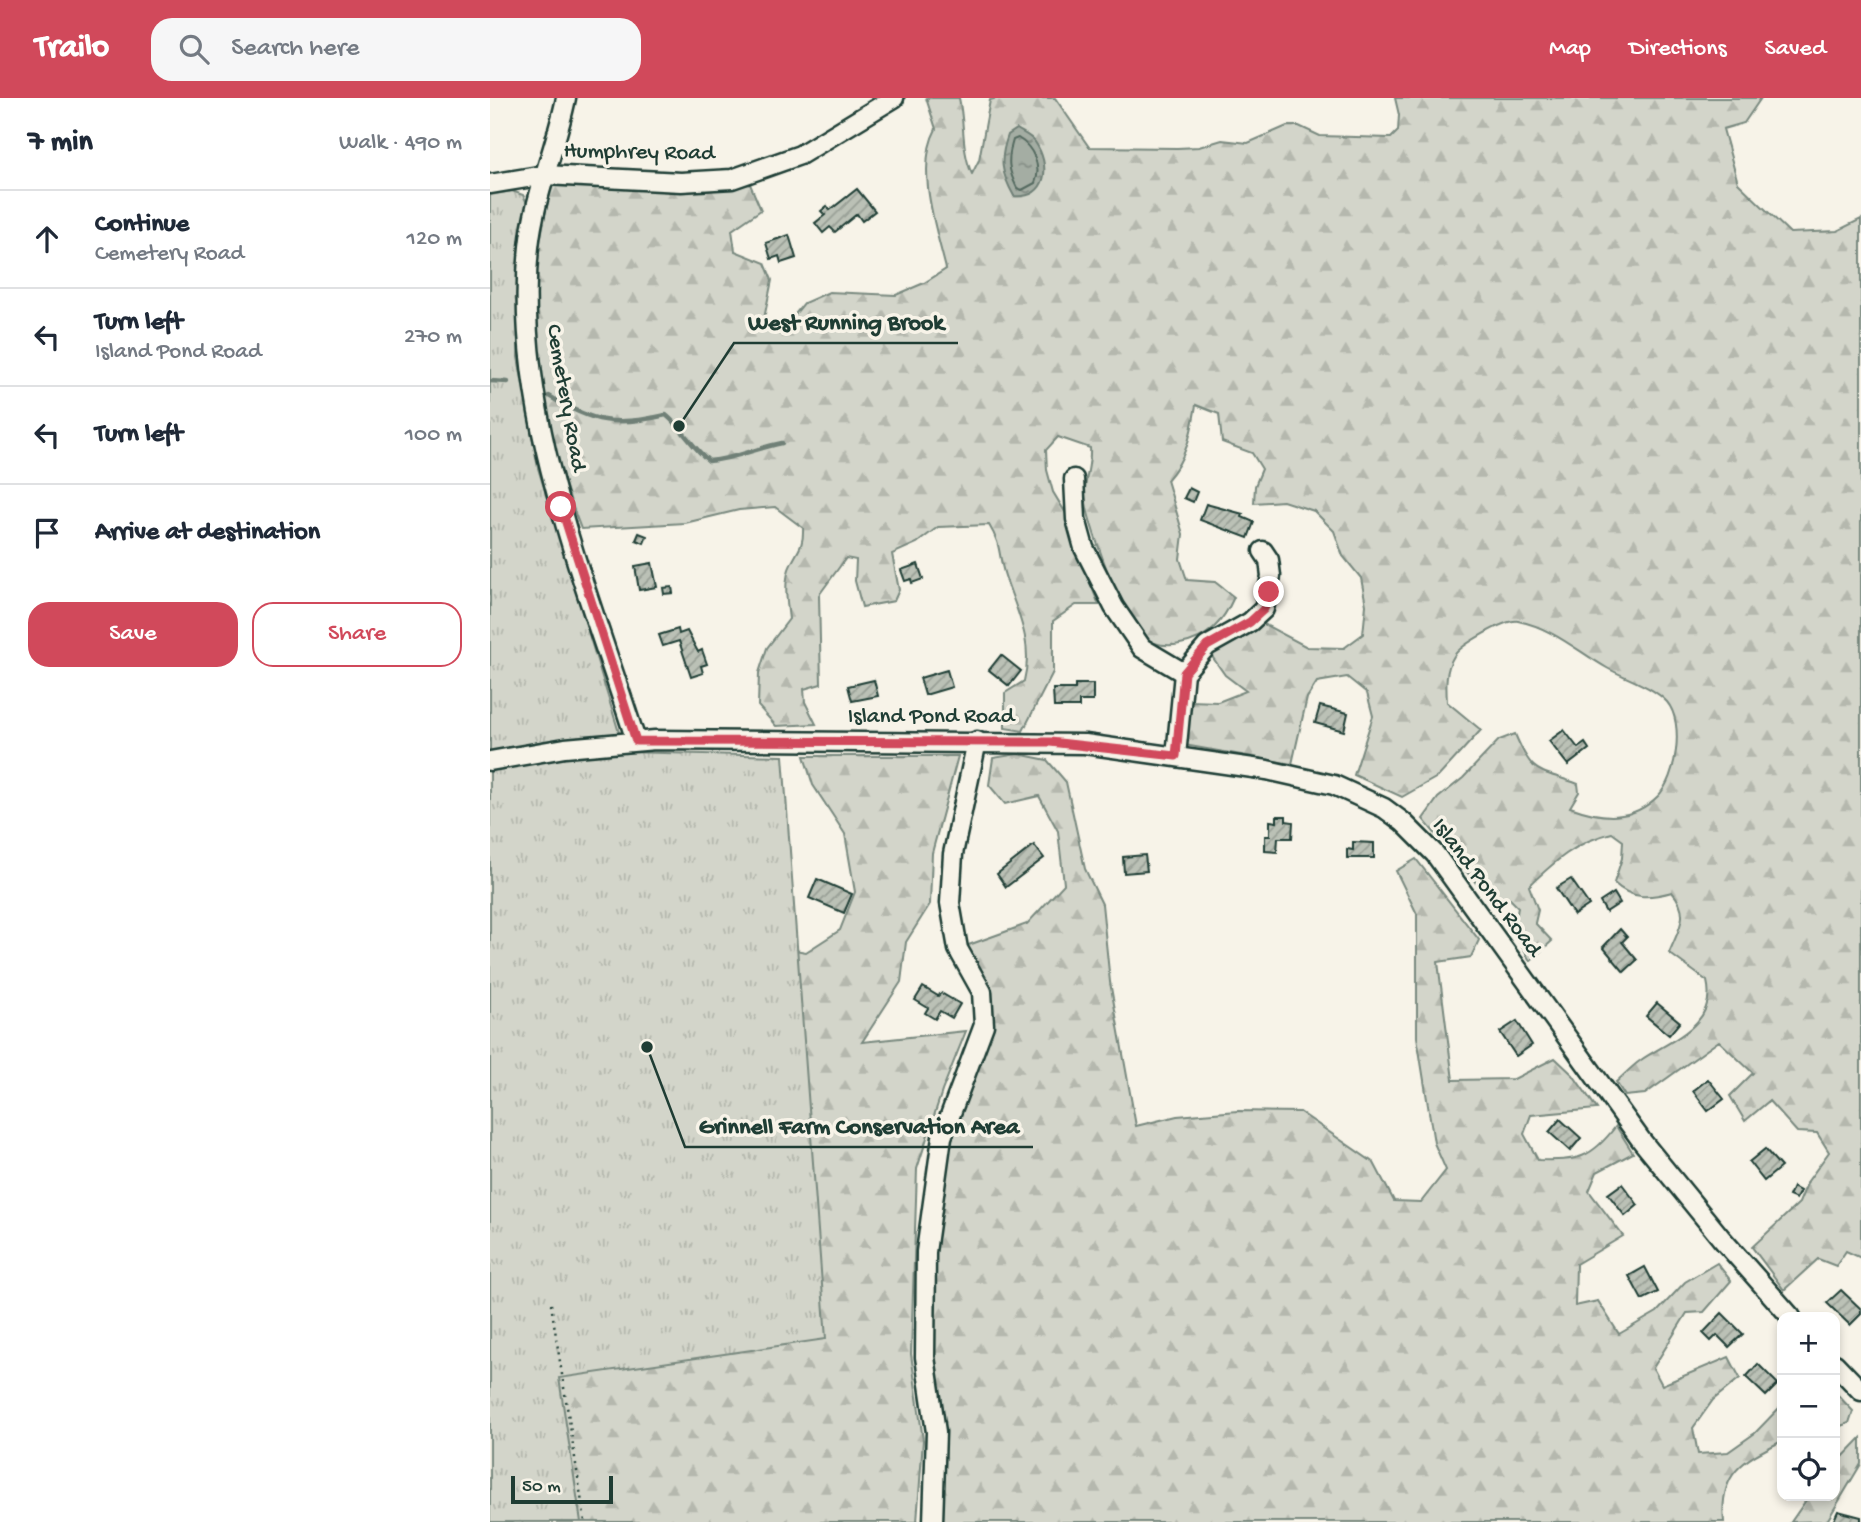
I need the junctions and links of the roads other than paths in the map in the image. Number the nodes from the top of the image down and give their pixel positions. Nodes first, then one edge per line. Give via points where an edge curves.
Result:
1 (566, 98) edge
2 (894, 98) edge
3 (545, 175) junction
4 (490, 184) edge
5 (1074, 479) dead end
6 (1263, 551) dead end
7 (1184, 673) junction
8 (636, 741) junction
9 (977, 741) junction
10 (1176, 756) junction
11 (490, 761) edge
12 (1787, 1312) edge
13 (1840, 1369) edge
14 (1861, 1391) edge
15 (933, 1522) edge

1 - 3 street, Cemetery Road
2 - 3 street, Humphrey Road via 800,155 732,179 681,182
3 - 4 street, Humphrey Road
3 - 8 street, Cemetery Road via 527,272 531,376 549,464
5 - 7 street via 1076,519 1084,548 1114,607 1142,648
6 - 7 street via 1271,576 1264,609 1207,646
7 - 10 street
8 - 9 street, Island Pond Road
8 - 11 street, Island Pond Road
9 - 10 street, Island Pond Road via 1085,744
9 - 15 street via 953,854 950,903 958,949 982,992 984,1025 942,1137 926,1252 925,1357 936,1433
10 - 12 street, Island Pond Road via 1334,785 1373,802 1410,828 1448,870 1641,1140
13 - 14 street

